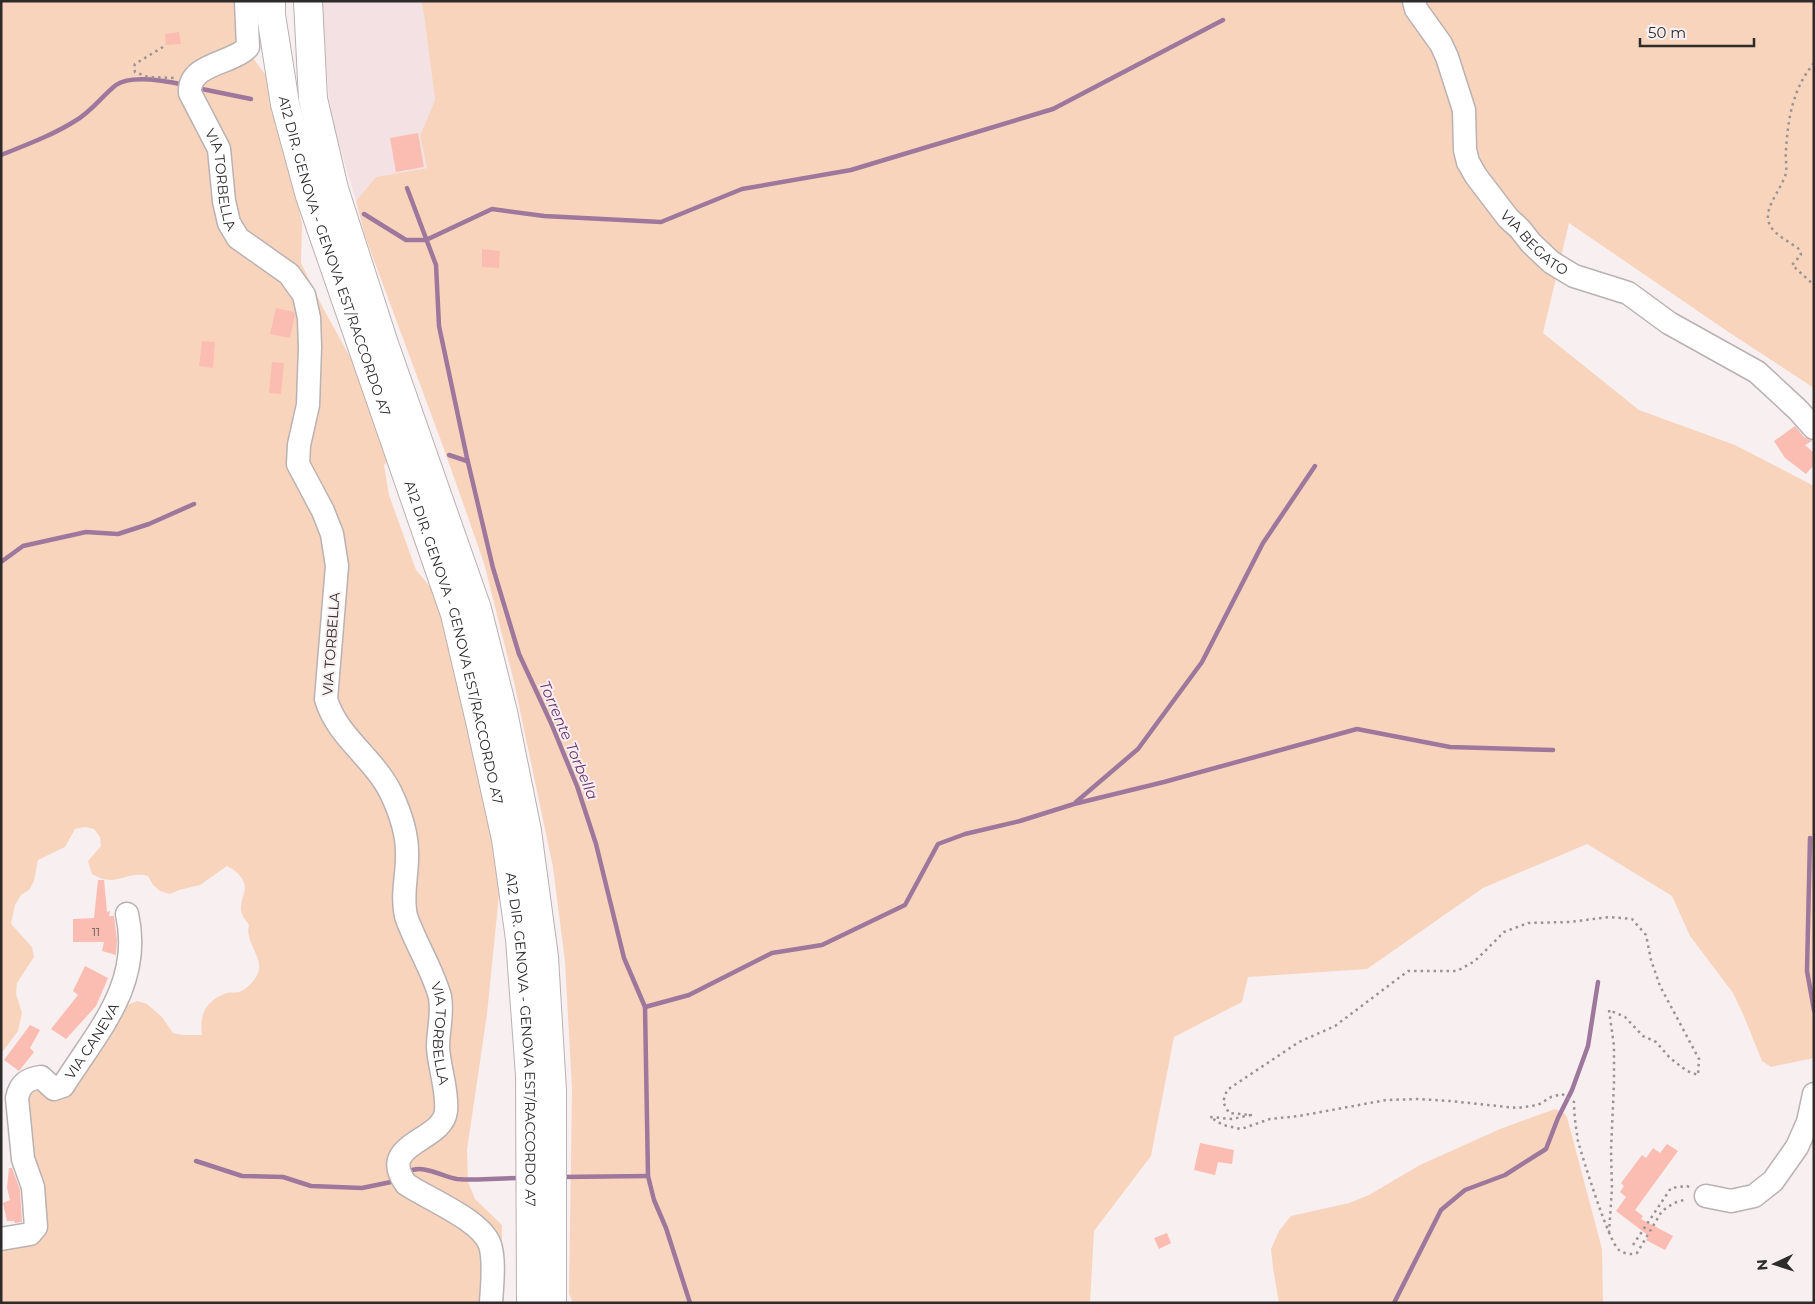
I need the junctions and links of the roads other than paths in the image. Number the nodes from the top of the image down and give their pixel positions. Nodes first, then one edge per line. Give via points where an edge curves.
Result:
1 (246, 1) edge
2 (271, 1) edge
3 (308, 1) edge
4 (1414, 1) edge
5 (1814, 428) edge
6 (128, 914) dead end
7 (1814, 1094) edge
8 (1706, 1196) road end
9 (1, 1239) edge
10 (491, 1303) edge
11 (531, 1303) edge
12 (552, 1303) edge

1 - 10 street, VIA TORBELLA via 248,47 204,69 191,84 190,93 218,148 229,223 238,238 289,274 304,295 309,318 310,357 308,405 298,464 332,534 337,566 326,699 338,726 385,781 399,813 407,851 406,916 440,998 438,1046 446,1111 442,1122 430,1134 406,1148 399,1169 406,1184 452,1210 488,1239 492,1252
2 - 11 highway, A12 DIR. GENOVA - GENOVA EST/RACCORDO A7 via 286,104 310,196 454,614 506,839 520,939 530,1075
3 - 12 highway via 313,99 334,188 384,344 477,609 503,712 527,831 544,957 551,1081
4 - 5 street, VIA BEGATO via 1447,57 1464,110 1468,162 1497,204 1531,243 1551,262 1574,276 1628,293 1669,323 1757,372
6 - 9 street, VIA CANEVA via 130,953 117,1002 106,1022 63,1086 54,1089 41,1076 31,1078 18,1091 23,1160 33,1187 36,1227 30,1234
7 - 8 street via 1808,1122 1797,1147 1774,1181 1754,1196 1731,1201

